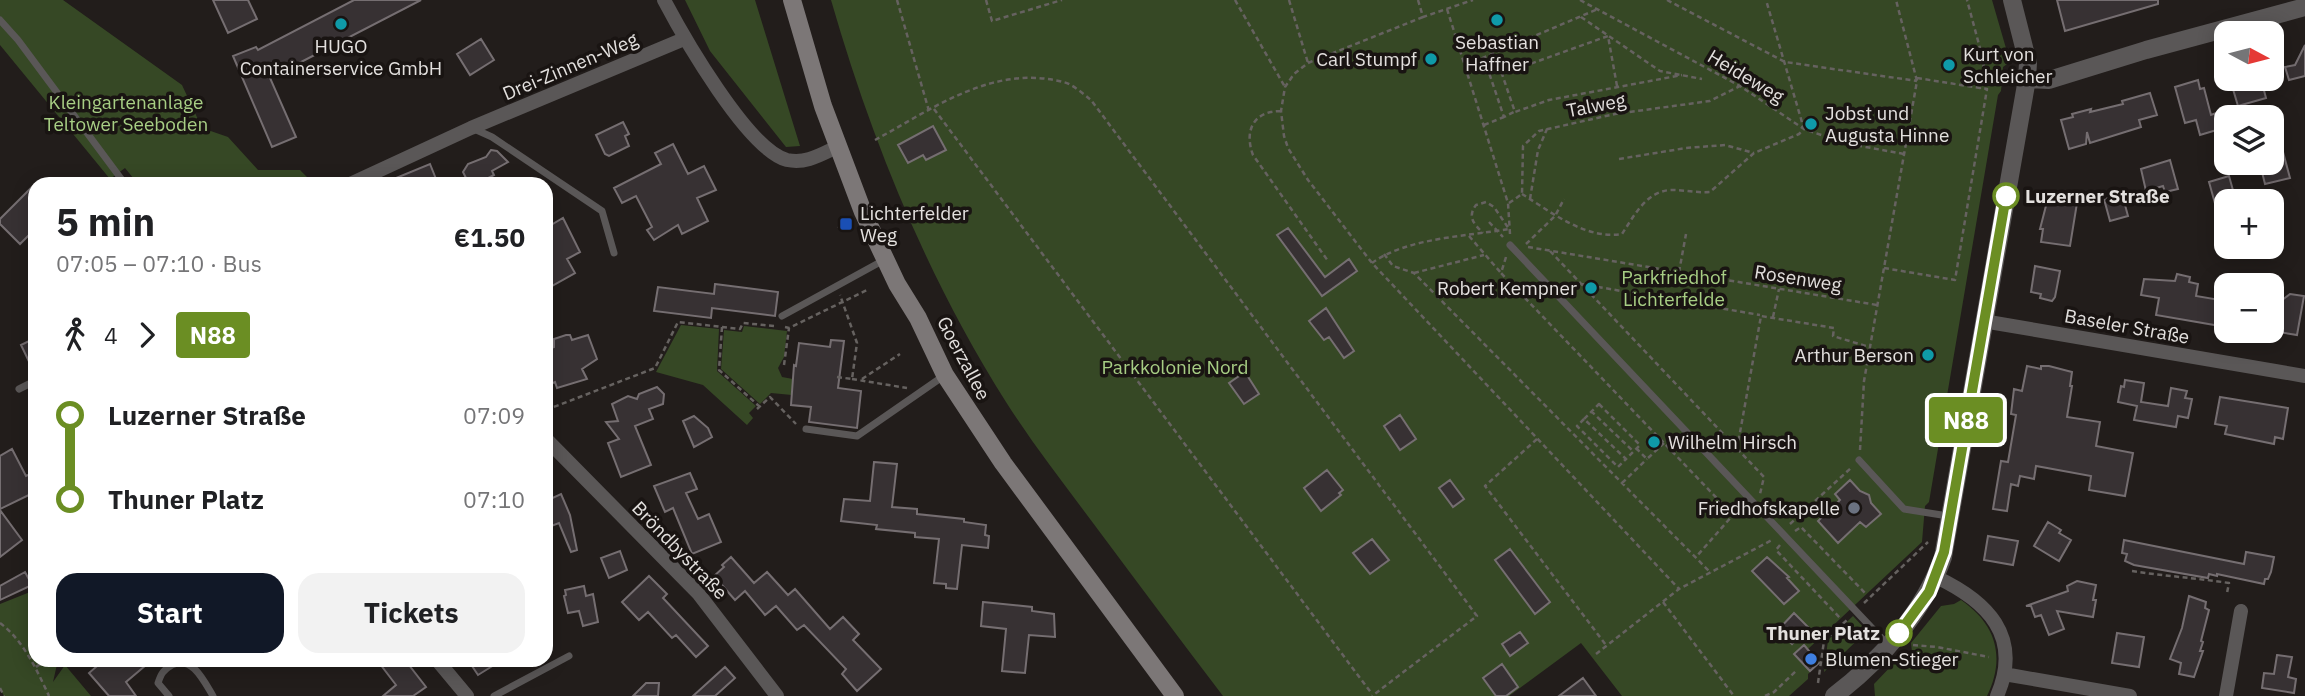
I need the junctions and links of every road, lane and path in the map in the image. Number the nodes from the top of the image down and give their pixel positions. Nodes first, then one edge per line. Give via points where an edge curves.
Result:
1 (664, 0) edge
2 (792, 0) edge
3 (897, 0) edge
4 (986, 0) edge
5 (1062, 0) edge
6 (1236, 0) edge
7 (1289, 0) edge
8 (1418, 0) edge
9 (1473, 0) edge
10 (1580, 0) edge
11 (1667, 0) edge
12 (1766, 0) edge
13 (1896, 0) edge
14 (1966, 0) edge
15 (2012, 0) edge
16 (2305, 7) edge
17 (1447, 9) junction
18 (1598, 9) junction
19 (1423, 17) junction
20 (1581, 17) junction
21 (0, 20) edge
22 (1608, 36) junction
23 (684, 39) junction
24 (1484, 58) junction
25 (1785, 62) junction
26 (1308, 63) junction
27 (1465, 65) junction
28 (1682, 75) junction
29 (1702, 79) dead end
30 (2027, 79) junction
31 (1917, 80) junction
32 (1618, 86) junction
33 (1740, 86) junction
34 (1285, 87) junction
35 (1980, 88) junction
36 (934, 108) junction
37 (929, 111) junction
38 (1281, 111) junction
39 (1515, 112) junction
40 (1504, 117) junction
41 (1484, 125) junction
42 (471, 128) junction
43 (1547, 129) junction
44 (1804, 129) junction
45 (876, 140) dead end
46 (837, 147) junction
47 (1754, 153) junction
48 (1905, 154) junction
49 (1619, 159) dead end
50 (120, 177) edge
51 (365, 177) edge
52 (552, 177) edge
53 (553, 178) edge
54 (1522, 194) junction
55 (1530, 199) junction
56 (1564, 199) dead end
57 (1508, 203) junction
58 (1495, 208) junction
59 (1490, 212) dead end
60 (1555, 216) junction
61 (1480, 221) dead end
62 (1489, 222) dead end
63 (846, 224) dead end
64 (1475, 225) junction
65 (838, 228) dead end
66 (1509, 229) junction
67 (1497, 231) junction
68 (1483, 233) junction
69 (1686, 234) dead end
70 (1469, 236) junction
71 (1510, 244) junction
72 (1524, 246) dead end
73 (614, 253) dead end
74 (1384, 254) junction
75 (1484, 254) junction
76 (885, 260) junction
77 (1328, 261) dead end
78 (1372, 263) junction
79 (1884, 268) junction
80 (1679, 272) junction
81 (1414, 273) junction
82 (1501, 273) junction
83 (1580, 284) junction
84 (835, 286) junction
85 (1779, 289) junction
86 (867, 290) dead end
87 (843, 301) junction
88 (1877, 305) junction
89 (782, 316) dead end
90 (1762, 316) junction
91 (1773, 318) junction
92 (1983, 321) junction
93 (722, 327) junction
94 (789, 328) junction
95 (1870, 348) junction
96 (900, 354) dead end
97 (784, 365) dead end
98 (945, 374) junction
99 (2305, 376) edge
100 (837, 377) dead end
101 (852, 379) junction
102 (860, 380) junction
103 (28, 384) edge
104 (19, 389) dead end
105 (921, 390) junction
106 (553, 407) edge
107 (1591, 411) junction
108 (1584, 418) junction
109 (806, 429) joint
110 (1537, 439) junction
111 (1664, 443) junction
112 (553, 446) edge
113 (1737, 449) junction
114 (1635, 450) junction
115 (1626, 459) junction
116 (1647, 459) junction
117 (1859, 460) junction
118 (1622, 483) junction
119 (1756, 506) junction
120 (1950, 518) junction
121 (1801, 527) dead end
122 (1782, 532) junction
123 (1776, 550) dead end
124 (1696, 557) junction
125 (2132, 571) dead end
126 (1711, 573) junction
127 (1936, 577) junction
128 (1679, 589) junction
129 (2227, 593) dead end
130 (1867, 595) dead end
131 (1663, 602) junction
132 (1856, 611) junction
133 (2241, 611) dead end
134 (1841, 620) dead end
135 (0, 624) edge
136 (1897, 645) junction
137 (1606, 646) junction
138 (1596, 654) dead end
139 (28, 656) edge
140 (569, 656) dead end
141 (1997, 658) dead end
142 (553, 665) edge
143 (36, 667) edge
144 (168, 667) edge
145 (192, 667) edge
146 (443, 667) edge
147 (548, 667) edge
148 (1797, 670) dead end
149 (2004, 674) junction
150 (1818, 683) dead end
151 (0, 688) edge
152 (1843, 694) edge
153 (4, 696) edge
154 (49, 696) edge
155 (169, 696) edge
156 (214, 696) edge
157 (467, 696) edge
158 (494, 696) edge
159 (776, 696) edge
160 (1175, 696) edge
161 (1373, 696) edge
162 (1734, 696) edge
163 (1765, 696) edge
164 (1997, 696) edge
165 (2130, 696) edge
166 (2226, 696) edge

1 - 23 street
2 - 46 main road, Goerzallee
3 - 37 path
4 - 5 path via 992,21
6 - 34 path
7 - 26 path
8 - 19 path
9 - 17 path
10 - 18 path, Heideweg
11 - 25 path
12 - 25 path
13 - 31 path
14 - 35 path via 1984,63
15 - 30 street via 2028,63
16 - 30 street via 2049,80
17 - 19 path
17 - 27 path
18 - 20 path
18 - 33 path, Heideweg
19 - 26 path
20 - 22 path
20 - 24 path
21 - 50 lane
22 - 28 path via 1652,67
22 - 32 path
22 - 39 path via 1502,74
23 - 42 street, Drei-Zinnen-Weg
23 - 46 street via 769,153 805,162
24 - 27 path
24 - 40 path
25 - 31 path
25 - 44 path
26 - 34 path
27 - 41 path
28 - 29 path
28 - 32 path
30 - 92 street
31 - 35 path
31 - 48 path
32 - 39 path
33 - 43 path, Talweg via 1710,101
33 - 44 path, Heideweg
34 - 38 path
35 - 79 path via 1988,89 1955,280
36 - 37 path
36 - 161 path
36 - 161 path via 973,87 1019,77 1066,82 1091,100 1477,616
37 - 45 path
38 - 77 path via 1269,111 1252,124 1250,147
38 - 78 path via 1288,148
39 - 40 path
40 - 41 path
41 - 57 path
42 - 51 street, Drei-Zinnen-Weg
42 - 52 lane via 492,136
43 - 54 path, Talweg via 1523,146
43 - 55 path via 1538,150
44 - 47 path
44 - 48 path, Heideweg via 1844,143
46 - 76 main road, Goerzallee
47 - 49 path via 1725,145
47 - 60 path via 1710,192 1657,192 1622,234 1598,233
48 - 79 path
53 - 73 lane via 602,211
54 - 55 path
54 - 57 path
55 - 60 path
56 - 60 path
57 - 66 path
58 - 59 path
58 - 64 path via 1486,202 1476,205 1471,217
58 - 66 path
60 - 72 path
61 - 64 path
62 - 67 path
63 - 65 path
64 - 68 path
66 - 67 path
66 - 71 path
67 - 68 path
67 - 71 path
68 - 70 path
69 - 80 path
70 - 74 path
70 - 75 path
71 - 82 path
71 - 119 lane
74 - 78 path
74 - 81 path via 1393,266
75 - 81 path
75 - 82 path
76 - 84 lane
76 - 98 main road, Goerzallee
78 - 110 path
79 - 88 path
80 - 83 path, Rosenweg via 1550,251
80 - 85 path, Rosenweg
81 - 118 path
82 - 111 path
83 - 90 path
83 - 113 path
84 - 87 path
84 - 89 lane
85 - 88 path, Rosenweg
85 - 91 path
86 - 87 path
87 - 94 path
87 - 101 path via 857,343
88 - 95 path
90 - 91 path
90 - 113 path
91 - 95 path via 1834,328 1833,336
92 - 99 street, Baseler Straße
92 - 120 street
93 - 94 path via 740,329 743,323
93 - 106 path via 678,322 655,368
93 - 109 path via 719,370 758,408 770,397
94 - 97 path
95 - 117 path
96 - 102 path
98 - 105 lane
98 - 160 main road, Goerzallee via 984,437
100 - 101 path
101 - 102 path
102 - 105 path
103 - 104 lane
105 - 109 lane via 857,436
107 - 108 path
107 - 114 path
107 - 114 path via 1599,404 1640,444
108 - 115 path
108 - 115 path via 1577,426 1618,467
110 - 128 path
110 - 137 path via 1485,486
111 - 116 path
111 - 124 path via 1732,515
112 - 159 street, Bröndbystraße via 698,593
113 - 119 path via 1764,477
114 - 115 path
114 - 116 path
116 - 118 path
117 - 120 lane via 1903,509
117 - 122 path
118 - 124 path
119 - 122 lane
120 - 127 street
120 - 132 path
121 - 130 path
122 - 126 path
122 - 132 lane
123 - 134 path
124 - 126 path
125 - 129 path via 2228,583
126 - 128 path
127 - 136 street
127 - 149 street via 1989,612 2004,647
128 - 131 path
131 - 137 path
131 - 162 path
132 - 136 lane
132 - 150 path via 1824,641
133 - 166 street
135 - 139 path
136 - 141 path
136 - 152 street
137 - 138 path
140 - 142 lane
143 - 154 path
144 - 155 lane via 158,683
145 - 156 lane
146 - 157 street
147 - 158 lane
148 - 163 path
149 - 164 street
149 - 165 street
151 - 153 path

